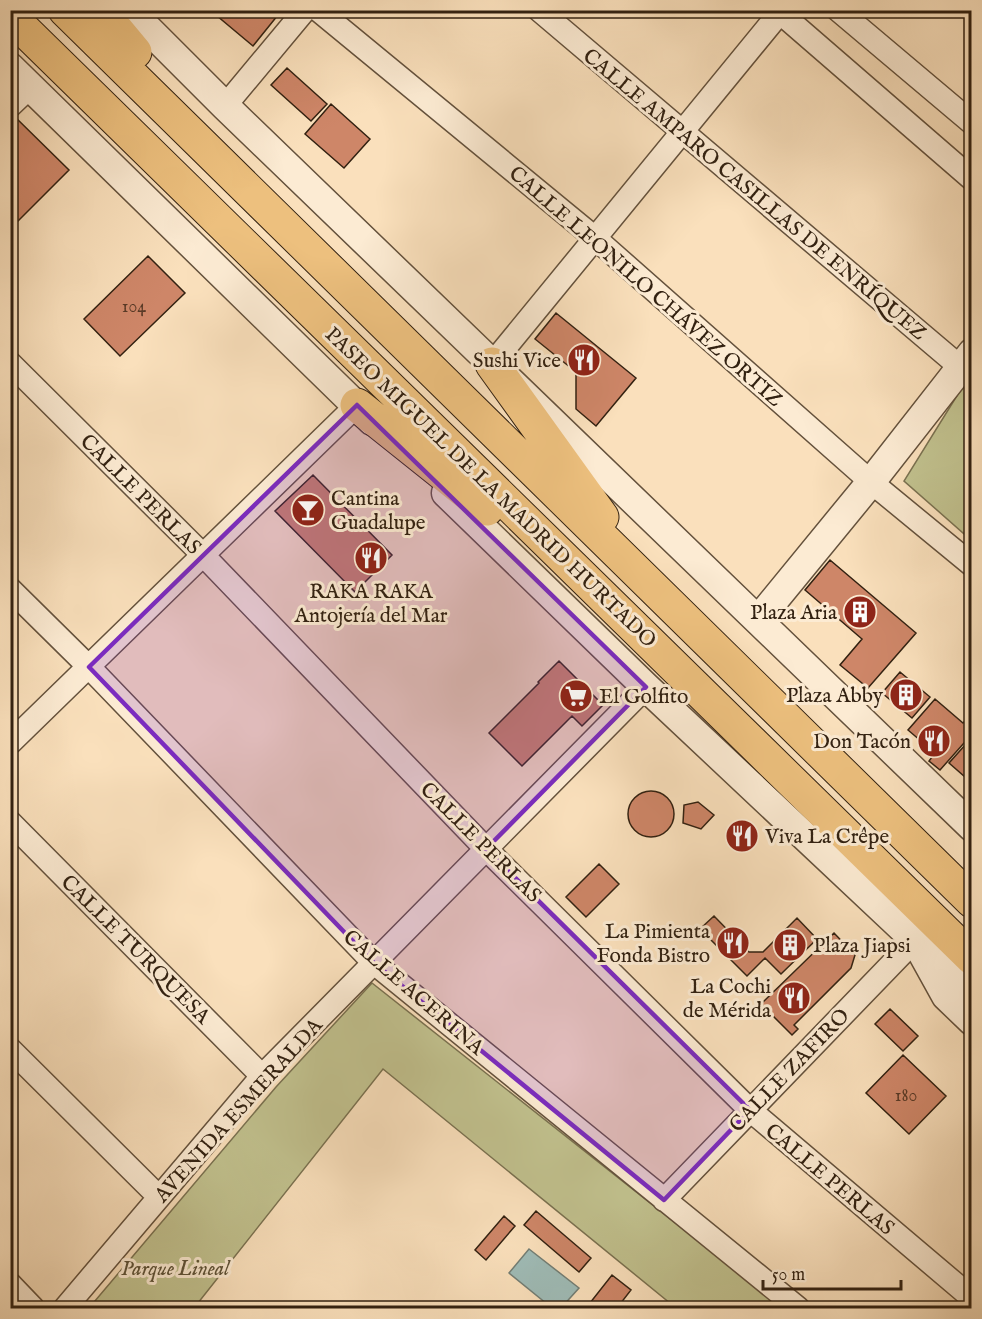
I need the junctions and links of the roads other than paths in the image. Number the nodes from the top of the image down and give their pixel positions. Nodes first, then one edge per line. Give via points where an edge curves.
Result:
1 (65, 10) edge
2 (100, 10) edge
3 (129, 10) edge
4 (305, 10) edge
5 (318, 10) edge
6 (539, 10) edge
7 (838, 10) edge
8 (779, 11) edge
9 (10, 16) edge
10 (10, 30) edge
11 (10, 67) edge
12 (63, 69) junction
13 (20, 97) edge
14 (225, 106) junction
15 (972, 123) edge
16 (683, 133) junction
17 (972, 179) edge
18 (244, 187) junction
19 (595, 238) junction
20 (10, 363) edge
21 (492, 364) junction
22 (967, 366) edge
23 (357, 405) junction
24 (871, 482) junction
25 (203, 555) junction
26 (972, 565) edge
27 (10, 589) edge
28 (655, 592) junction
29 (628, 620) junction
30 (758, 620) junction
31 (88, 667) junction
32 (646, 687) junction
33 (10, 743) edge
34 (10, 822) edge
35 (972, 827) edge
36 (486, 849) junction
37 (972, 901) edge
38 (915, 940) junction
39 (972, 958) edge
40 (374, 963) junction
41 (972, 984) edge
42 (972, 1021) edge
43 (10, 1049) edge
44 (262, 1076) junction
45 (750, 1110) junction
46 (159, 1197) junction
47 (664, 1200) junction
48 (10, 1284) edge
49 (972, 1298) edge
50 (33, 1308) edge
51 (65, 1308) edge
52 (798, 1308) edge

1 - 18 highway, PASEO MIGUEL DE LA MADRID HURTADO
2 - 18 highway
3 - 14 street
4 - 14 street
5 - 19 street, CALLE LEONILO CHÁVEZ ORTIZ
6 - 16 street, CALLE AMPARO CASILLAS DE ENRÍQUEZ
7 - 15 street
8 - 16 street
8 - 17 street
9 - 12 highway, PASEO MIGUEL DE LA MADRID HURTADO
10 - 12 highway
11 - 13 street
12 - 29 highway, PASEO MIGUEL DE LA MADRID HURTADO
13 - 23 street
14 - 21 street
16 - 19 street
16 - 22 street, CALLE AMPARO CASILLAS DE ENRÍQUEZ
18 - 28 highway, PASEO MIGUEL DE LA MADRID HURTADO
19 - 21 street
19 - 24 street, CALLE LEONILO CHÁVEZ ORTIZ
20 - 25 street, CALLE PERLAS
21 - 28 highway
21 - 30 street
22 - 24 street
23 - 25 street
23 - 29 highway
23 - 32 street
24 - 26 street, CALLE LEONILO CHÁVEZ ORTIZ
24 - 30 street
25 - 31 street
25 - 36 street, CALLE PERLAS
27 - 31 street, CALLE ACERINA
28 - 37 highway, PASEO MIGUEL DE LA MADRID HURTADO
29 - 39 highway, PASEO MIGUEL DE LA MADRID HURTADO
30 - 35 street
31 - 33 street
31 - 40 street, CALLE ACERINA
32 - 36 street, AVENIDA ESMERALDA
32 - 38 street
34 - 44 street, CALLE TURQUESA
36 - 40 street, AVENIDA ESMERALDA
36 - 45 street, CALLE PERLAS
38 - 41 street
38 - 42 street via 946,996
38 - 45 street, CALLE ZAFIRO
40 - 44 street, AVENIDA ESMERALDA
40 - 47 street, CALLE ACERINA
43 - 46 street
44 - 46 street, AVENIDA ESMERALDA
45 - 47 street, CALLE ZAFIRO
45 - 49 street, CALLE PERLAS
46 - 51 street, AVENIDA ESMERALDA
47 - 52 street, CALLE ACERINA
48 - 50 street

